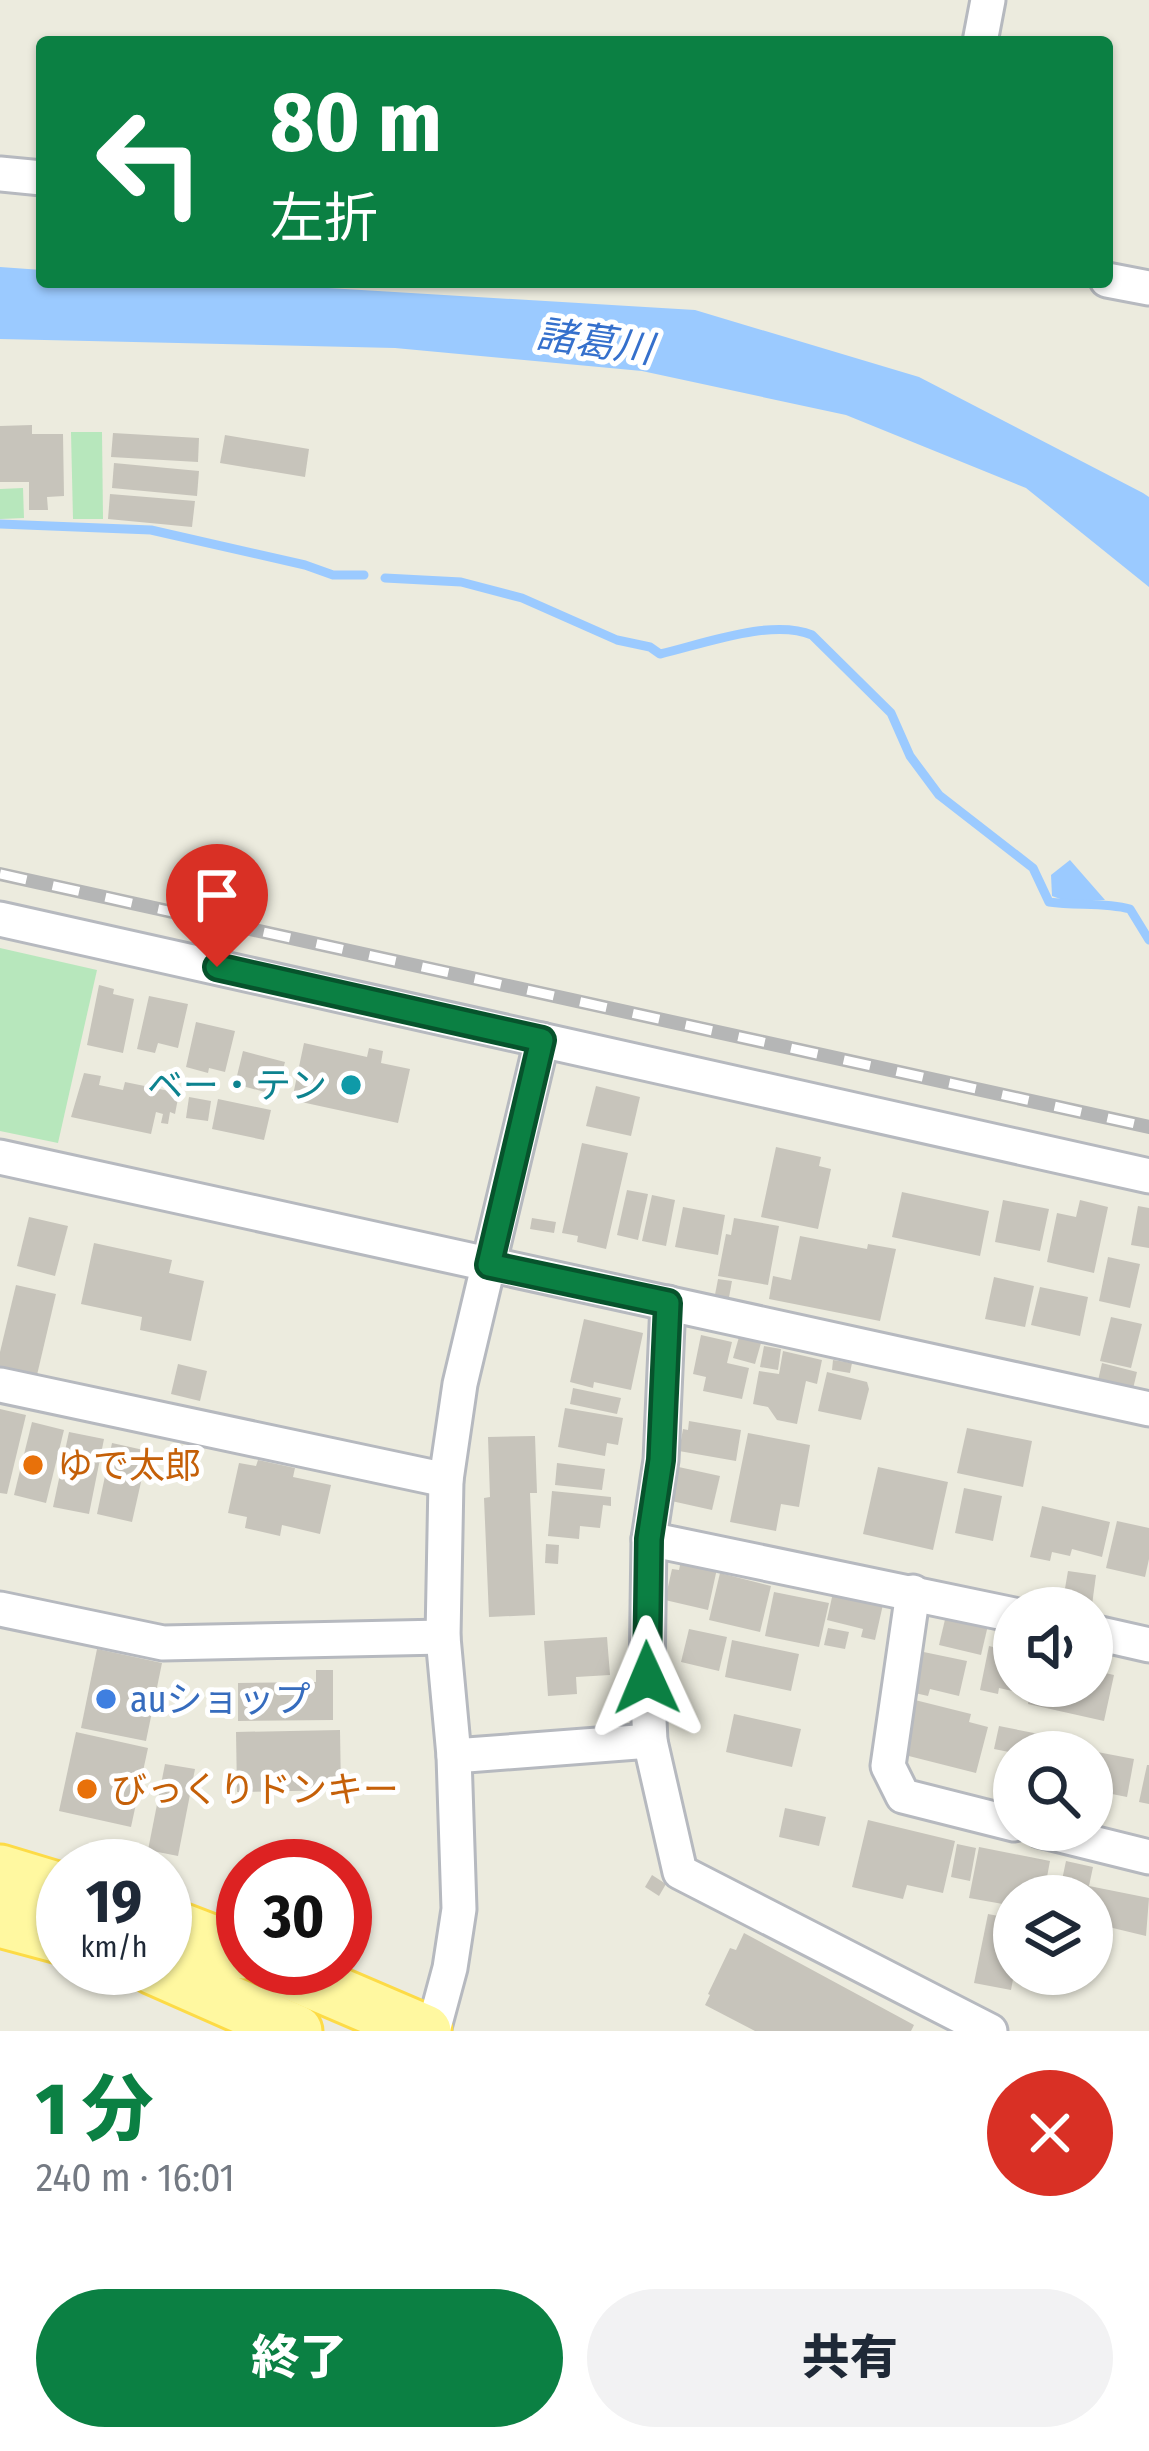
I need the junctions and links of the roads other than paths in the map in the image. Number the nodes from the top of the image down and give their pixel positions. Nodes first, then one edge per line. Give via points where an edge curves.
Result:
1 (988, 0) edge
2 (981, 36) edge
3 (0, 174) edge
4 (36, 177) edge
5 (1113, 281) edge
6 (1149, 288) edge
7 (0, 919) edge
8 (542, 1040) junction
9 (0, 1157) edge
10 (1149, 1176) edge
11 (489, 1265) junction
12 (668, 1303) junction
13 (0, 1385) edge
14 (1149, 1409) edge
15 (446, 1480) junction
16 (649, 1539) junction
17 (913, 1592) junction
18 (0, 1609) edge
19 (993, 1610) edge
20 (443, 1637) junction
21 (1113, 1637) edge
22 (1149, 1645) edge
23 (650, 1741) junction
24 (454, 1756) junction
25 (993, 1819) edge
26 (1113, 1848) edge
27 (1149, 1857) edge
28 (0, 1871) edge
29 (36, 1882) edge
30 (0, 1921) edge
31 (36, 1931) edge
32 (192, 1985) edge
33 (343, 1995) edge
34 (970, 2027) edge
35 (296, 2031) edge
36 (429, 2031) edge

1 - 2 street
3 - 4 street
5 - 6 street
7 - 8 street
8 - 10 street
8 - 11 street
9 - 11 street
11 - 12 street
11 - 15 street
12 - 14 street
12 - 16 street
13 - 15 street
15 - 20 street
16 - 17 street
16 - 23 street
17 - 19 street
17 - 25 street via 888,1766 903,1796
18 - 20 street via 164,1643
20 - 24 street
21 - 22 street
23 - 24 street
23 - 34 street via 680,1871
24 - 36 street via 459,1909
26 - 27 street
28 - 29 main road
30 - 31 main road
32 - 35 main road
33 - 36 main road

